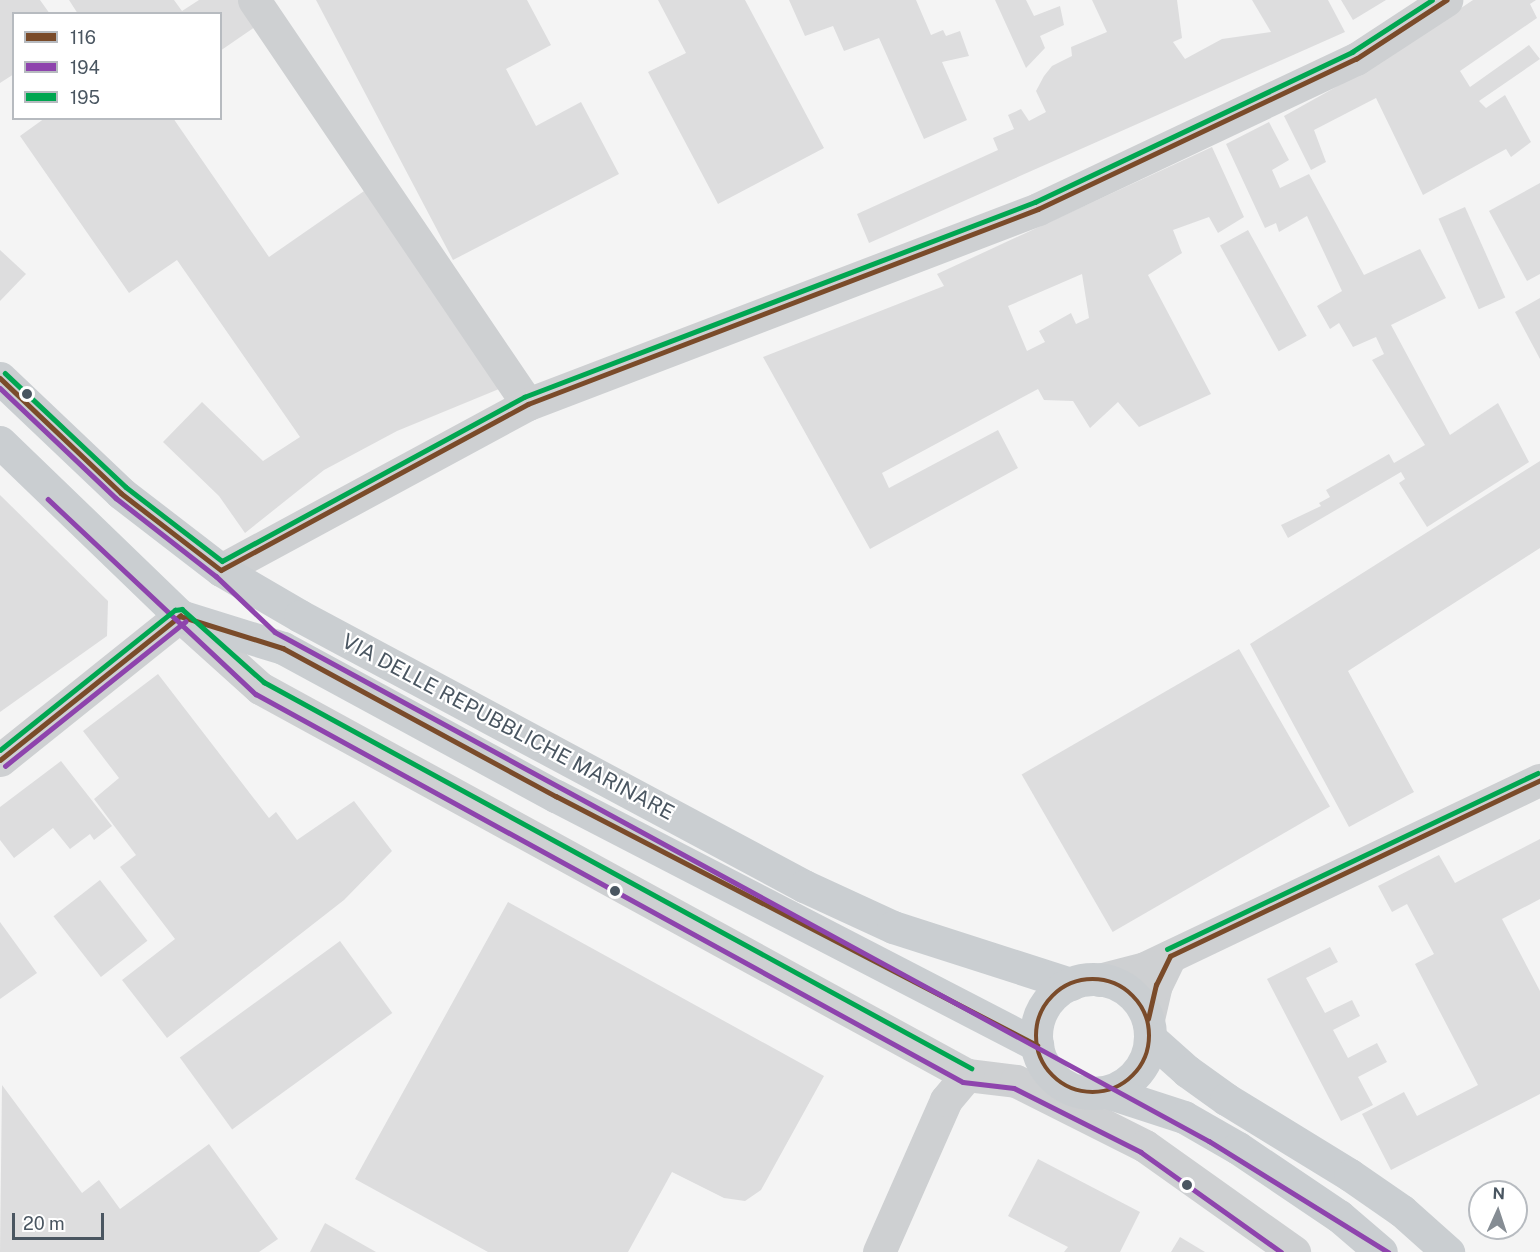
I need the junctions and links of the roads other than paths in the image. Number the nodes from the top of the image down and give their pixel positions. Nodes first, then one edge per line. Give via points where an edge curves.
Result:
1 (254, 0) edge
2 (1446, 0) edge
3 (0, 378) edge
4 (528, 404) junction
5 (0, 442) edge
6 (221, 570) junction
7 (180, 616) junction
8 (0, 760) edge
9 (1540, 780) edge
10 (1170, 956) junction
11 (1085, 982) junction
12 (1149, 1028) junction
13 (1037, 1045) junction
14 (967, 1075) junction
15 (1107, 1092) junction
16 (879, 1252) edge
17 (1294, 1252) edge
18 (1381, 1252) edge
19 (1448, 1252) edge

1 - 4 street
2 - 4 street via 1356,59 1038,209
3 - 6 main road, VIA DELLE REPUBBLICHE MARINARE via 121,493
4 - 6 street
5 - 7 main road, VIA DELLE REPUBBLICHE MARINARE
6 - 11 main road, VIA DELLE REPUBBLICHE MARINARE via 531,742 804,886 893,927
7 - 8 street
7 - 13 main road, VIA DELLE REPUBBLICHE MARINARE via 283,648 556,796
7 - 14 street via 260,688
9 - 10 street
10 - 11 street via 1145,968
10 - 12 street via 1156,985
11 - 12 main road, VIA DELLE REPUBBLICHE MARINARE via 1125,989
11 - 13 main road via 1055,994 1037,1027
12 - 15 main road via 1147,1056 1138,1072
12 - 19 main road, VIA DELLE REPUBBLICHE MARINARE via 1187,1071 1402,1211
13 - 15 main road via 1048,1071 1062,1084 1079,1091
14 - 16 street via 946,1100
14 - 17 street via 1016,1081 1145,1146
15 - 18 main road via 1184,1117 1238,1148 1339,1216

